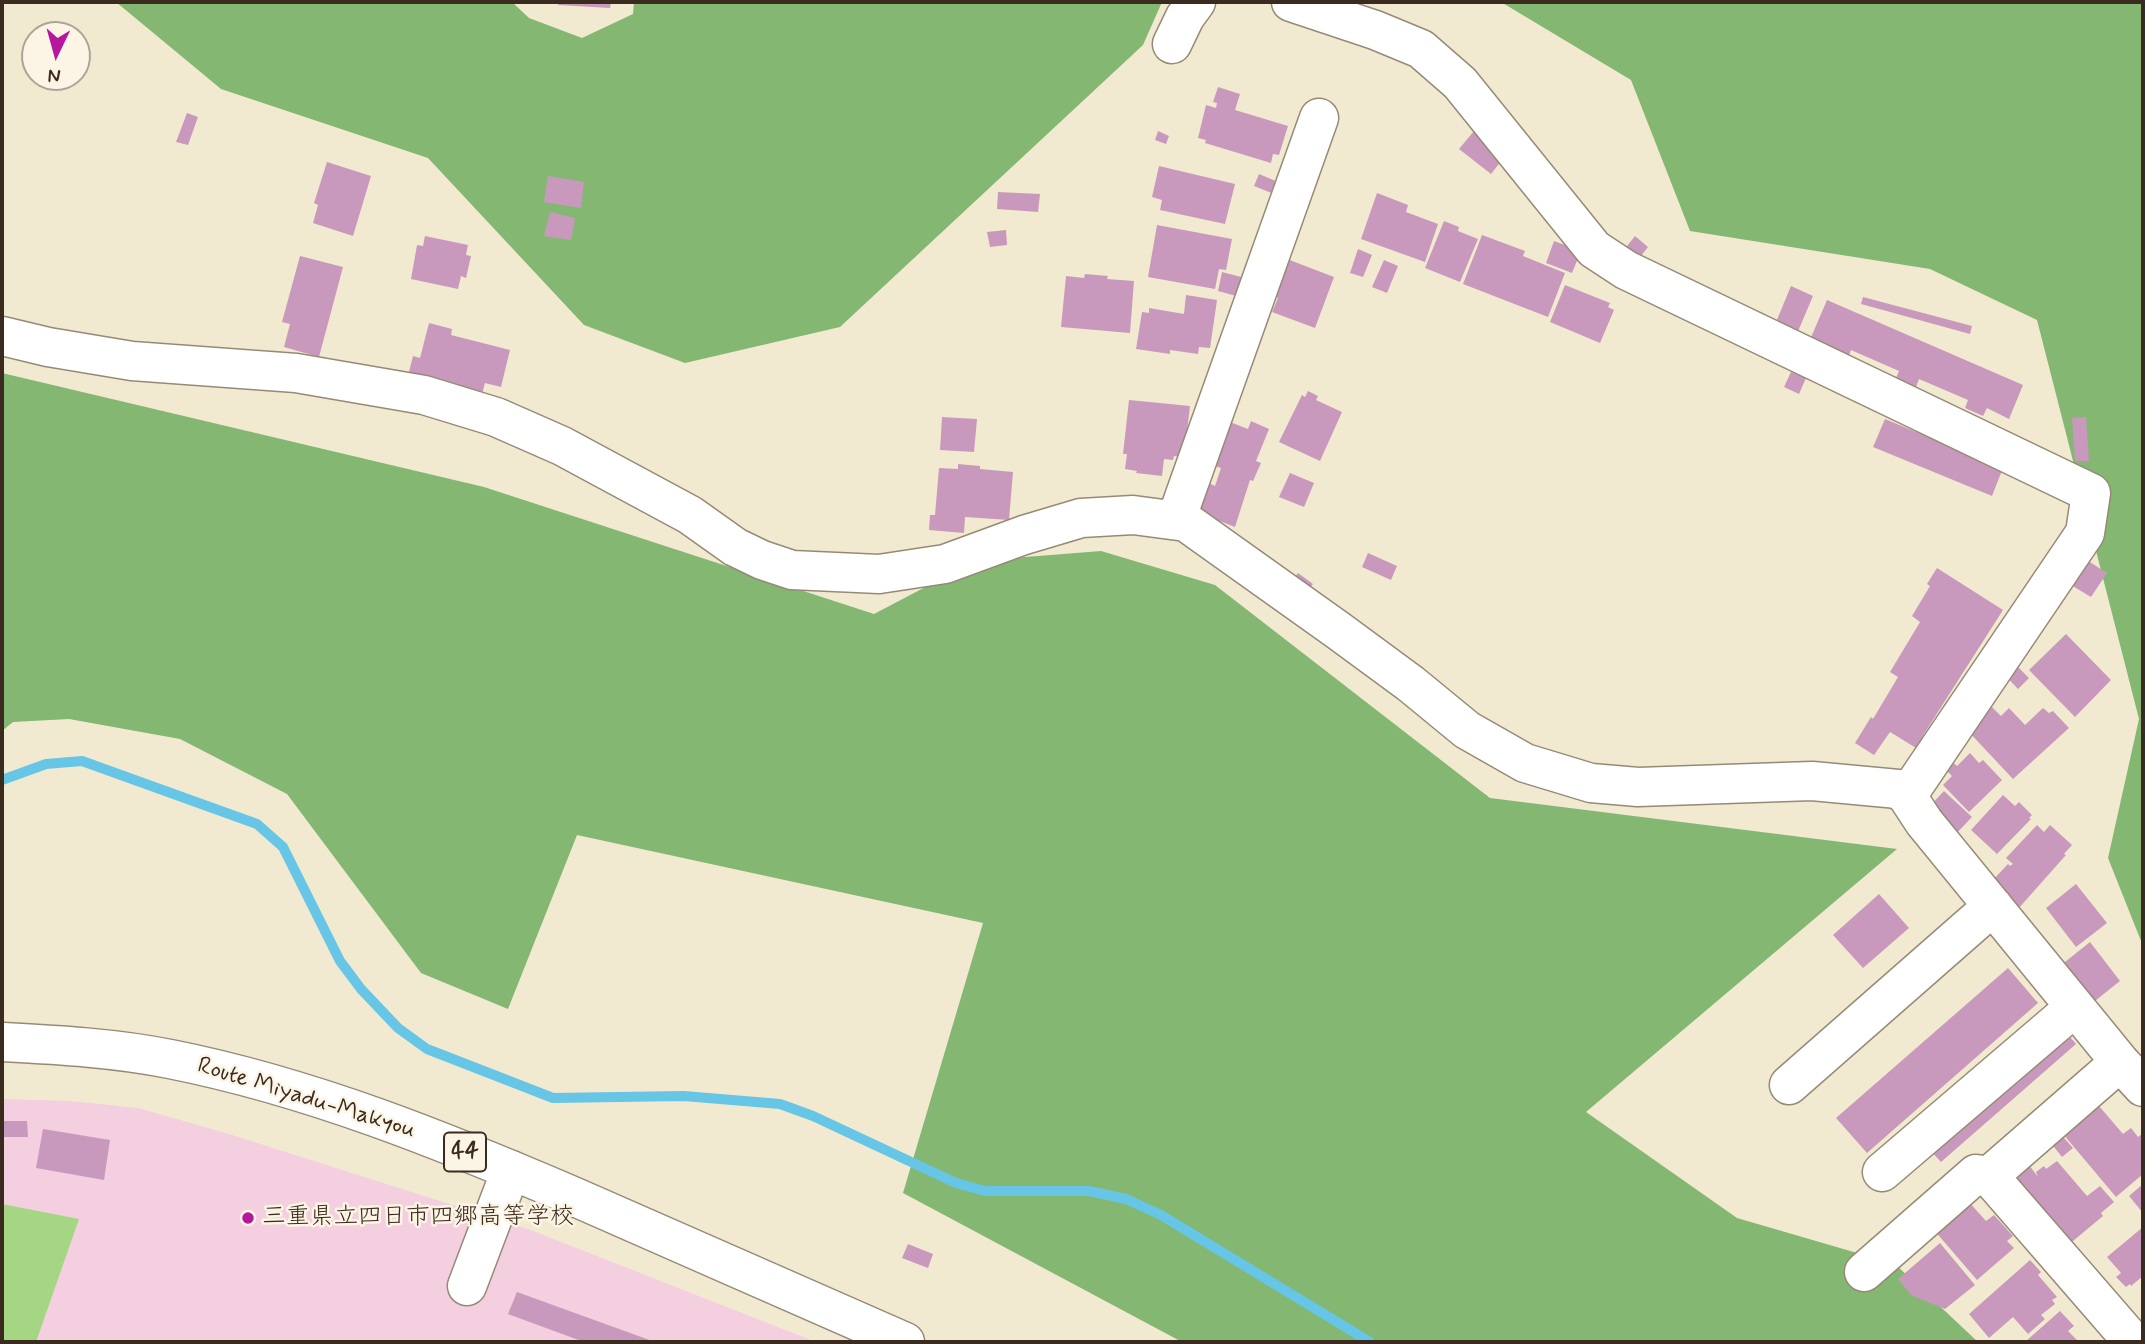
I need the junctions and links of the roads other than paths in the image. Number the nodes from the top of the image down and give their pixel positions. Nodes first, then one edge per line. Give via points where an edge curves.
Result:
1 (1196, 2) edge
2 (1291, 2) edge
3 (1172, 44) dead end
4 (1319, 118) dead end
5 (2, 335) edge
6 (1176, 520) junction
7 (1907, 796) junction
8 (1993, 906) junction
9 (2076, 1007) junction
10 (2, 1042) edge
11 (2132, 1075) edge
12 (1789, 1085) dead end
13 (511, 1170) junction
14 (1882, 1172) dead end
15 (1989, 1176) junction
16 (1864, 1272) dead end
17 (467, 1286) dead end
18 (905, 1342) edge
19 (2133, 1342) edge

1 - 3 street
2 - 7 street via 1421,49 1460,83 1594,249 1626,270 2091,493 2085,533
4 - 6 street
5 - 6 street via 132,361 296,373 424,395 496,417 562,446 690,515 735,547 792,570 879,573 945,564 1081,518 1133,515
6 - 7 street via 1186,522 1329,624 1467,730 1525,763 1591,783 1812,781 1898,789
7 - 8 street
8 - 9 street
8 - 12 street
9 - 11 street
9 - 14 street
10 - 13 street, Route Miyadu-Makyou / 44 via 169,1059 249,1078 365,1112
11 - 15 street
13 - 17 street
13 - 18 street, Route Miyadu-Makyou / 44
15 - 16 street via 1976,1174
15 - 19 street

